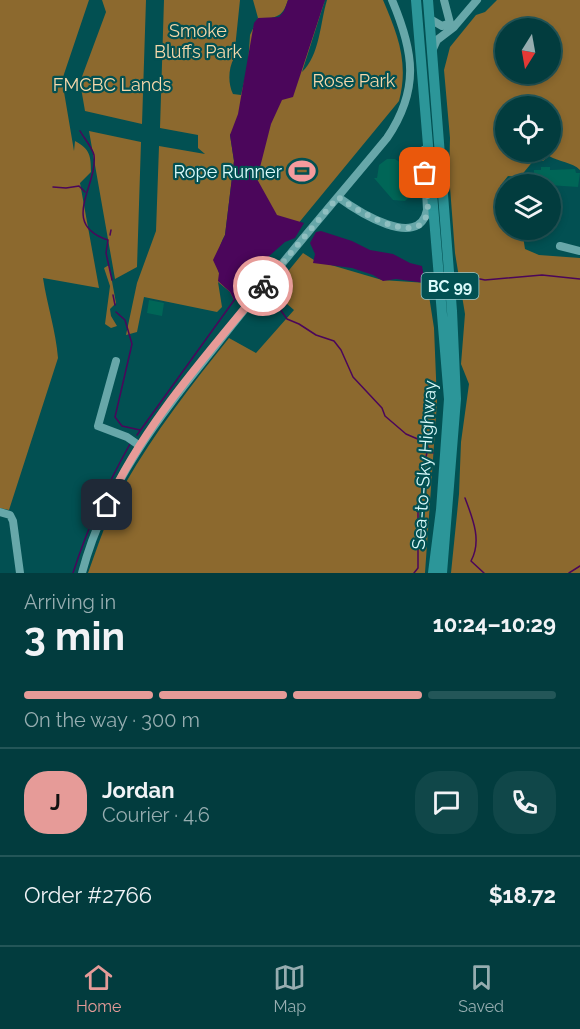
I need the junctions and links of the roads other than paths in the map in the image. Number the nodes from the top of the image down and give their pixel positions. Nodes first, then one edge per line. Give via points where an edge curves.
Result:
1 (392, 0) edge
2 (416, 0) edge
3 (428, 0) edge
4 (444, 0) edge
5 (477, 0) edge
6 (430, 19) junction
7 (452, 25) junction
8 (432, 50) junction
9 (428, 131) junction
10 (338, 197) junction
11 (560, 246) dead end
12 (580, 251) edge
13 (116, 360) dead end
14 (140, 446) junction
15 (0, 512) edge
16 (20, 573) edge
17 (81, 573) edge
18 (433, 573) edge
19 (442, 573) edge

1 - 10 street via 409,45 411,71 405,108 387,138
2 - 9 highway, Sea-to-Sky Highway / BC 99
3 - 6 highway, Sea-to-Sky Highway / BC 99
4 - 7 street
5 - 7 street
6 - 7 street via 442,26
6 - 8 highway, Sea-to-Sky Highway / BC 99
7 - 8 street via 436,40
8 - 19 highway, Sea-to-Sky Highway / BC 99 via 456,399
9 - 10 street via 424,155 427,210 420,225 414,229 382,222
9 - 18 highway, Sea-to-Sky Highway / BC 99 via 448,399
10 - 14 street via 238,317
11 - 12 street
13 - 14 street via 98,426
14 - 17 street via 116,485
15 - 16 street via 13,520

